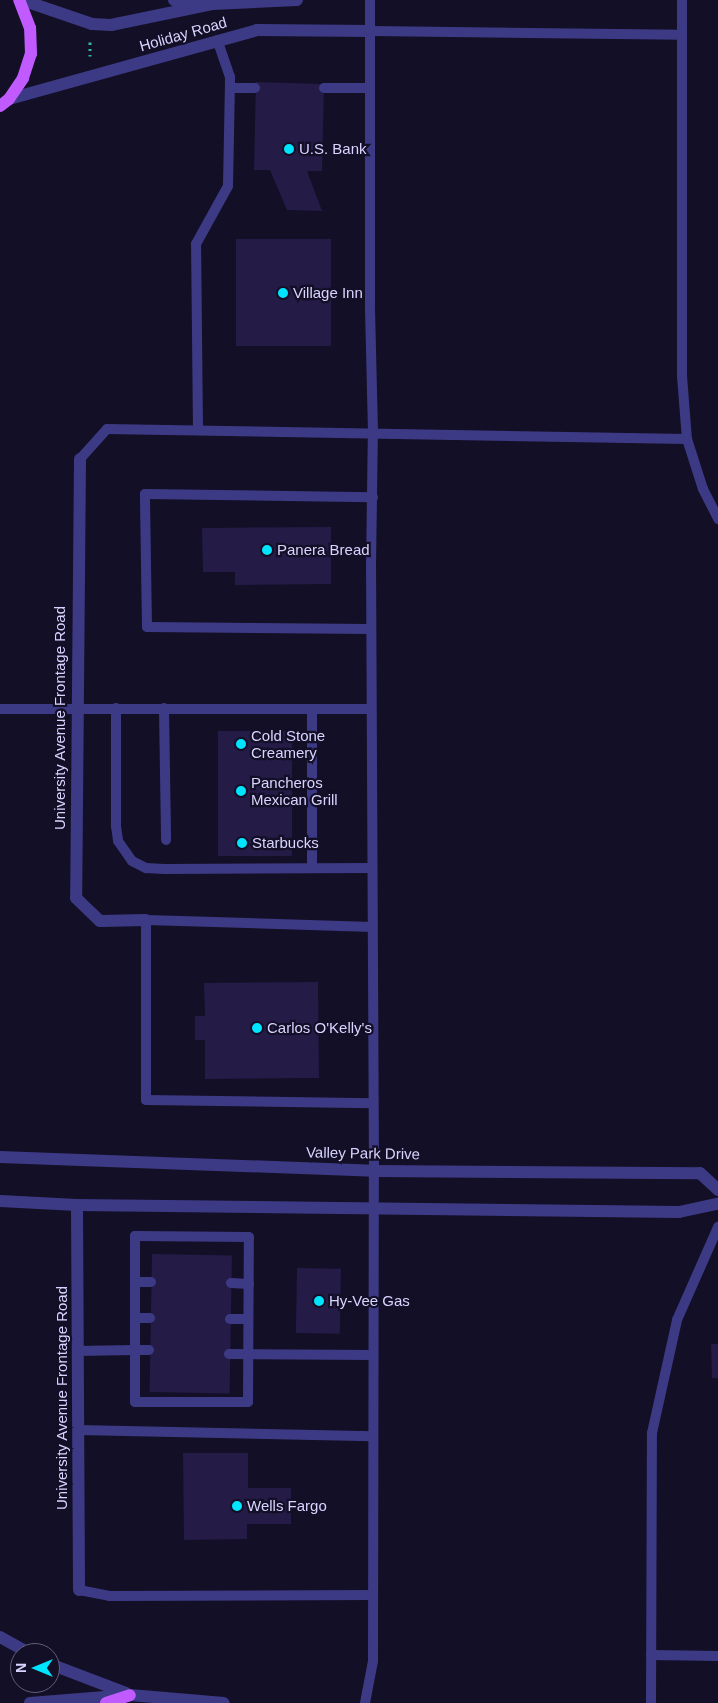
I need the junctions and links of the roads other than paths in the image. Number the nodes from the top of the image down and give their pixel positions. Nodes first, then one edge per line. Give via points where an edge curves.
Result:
1 (21, 0) edge
2 (174, 0) edge
3 (298, 0) edge
4 (370, 0) edge
5 (682, 0) edge
6 (212, 4) junction
7 (370, 30) junction
8 (682, 35) junction
9 (217, 40) junction
10 (230, 88) junction
11 (255, 88) dead end
12 (324, 88) dead end
13 (370, 88) junction
14 (5, 102) edge
15 (198, 429) junction
16 (373, 432) junction
17 (687, 439) junction
18 (80, 459) joint
19 (373, 497) junction
20 (718, 519) edge
21 (371, 628) junction
22 (116, 708) junction
23 (164, 708) junction
24 (0, 709) edge
25 (76, 709) junction
26 (312, 709) junction
27 (372, 710) junction
28 (166, 840) dead end
29 (312, 868) junction
30 (372, 868) junction
31 (146, 920) junction
32 (372, 927) junction
33 (373, 1103) junction
34 (0, 1157) edge
35 (374, 1171) junction
36 (718, 1190) edge
37 (0, 1201) edge
38 (718, 1204) edge
39 (77, 1205) junction
40 (373, 1209) junction
41 (718, 1227) edge
42 (135, 1282) junction
43 (151, 1282) dead end
44 (231, 1283) dead end
45 (249, 1284) junction
46 (135, 1318) junction
47 (150, 1318) dead end
48 (230, 1319) dead end
49 (248, 1319) junction
50 (78, 1350) junction
51 (134, 1350) junction
52 (149, 1350) dead end
53 (229, 1354) dead end
54 (248, 1354) junction
55 (373, 1354) junction
56 (78, 1430) junction
57 (373, 1436) junction
58 (79, 1590) joint
59 (373, 1595) junction
60 (651, 1655) junction
61 (718, 1656) edge
62 (60, 1668) edge
63 (130, 1699) edge
64 (30, 1703) edge
65 (106, 1703) edge
66 (224, 1703) edge
67 (365, 1703) edge
68 (651, 1703) edge

1 - 6 street, Holiday Road via 92,24 111,25
1 - 14 main road via 30,28 31,54 23,78
2 - 6 street, Holiday Road
3 - 6 street, Holiday Road
4 - 7 lane
5 - 8 lane
7 - 8 lane
7 - 9 street, Holiday Road via 257,30
7 - 13 lane
8 - 17 lane via 682,376
9 - 10 lane via 230,77
9 - 14 street, Holiday Road
10 - 11 lane
10 - 15 lane via 228,186 196,244
12 - 13 lane
13 - 16 lane
15 - 16 lane
15 - 18 lane via 107,429
16 - 17 lane
16 - 19 lane
17 - 20 lane via 703,489
18 - 25 street, University Avenue Frontage Road
19 - 21 lane
19 - 21 lane via 145,494 147,626
21 - 27 lane
22 - 23 lane
22 - 25 lane
22 - 29 lane via 116,826 118,841 132,861 146,868
23 - 26 lane
23 - 28 lane
24 - 25 lane
25 - 31 street, University Avenue Frontage Road via 76,898 100,921
26 - 27 lane
26 - 29 lane
27 - 30 lane
29 - 30 lane
30 - 32 lane
31 - 32 lane
31 - 33 lane via 146,1100
32 - 33 lane
33 - 35 lane
34 - 35 street, Valley Park Drive
35 - 36 street, Valley Park Drive via 700,1172
35 - 40 lane
37 - 39 street
38 - 40 street via 679,1212
39 - 40 street
39 - 50 street, University Avenue Frontage Road
40 - 55 lane
41 - 60 lane via 677,1320 652,1434
42 - 43 lane
42 - 45 lane via 136,1236 249,1237
42 - 46 lane
44 - 45 lane
45 - 49 lane
46 - 47 lane
46 - 51 lane
48 - 49 lane
49 - 54 lane
50 - 51 lane
50 - 56 street, University Avenue Frontage Road
51 - 52 lane
51 - 54 lane via 134,1402 248,1402
53 - 54 lane
54 - 55 lane
55 - 57 lane
56 - 57 lane
56 - 58 street, University Avenue Frontage Road
57 - 59 lane
58 - 59 lane via 109,1596
59 - 67 lane via 373,1661
60 - 61 lane
60 - 68 lane
62 - 63 street
63 - 64 street
63 - 65 main road
63 - 66 street

